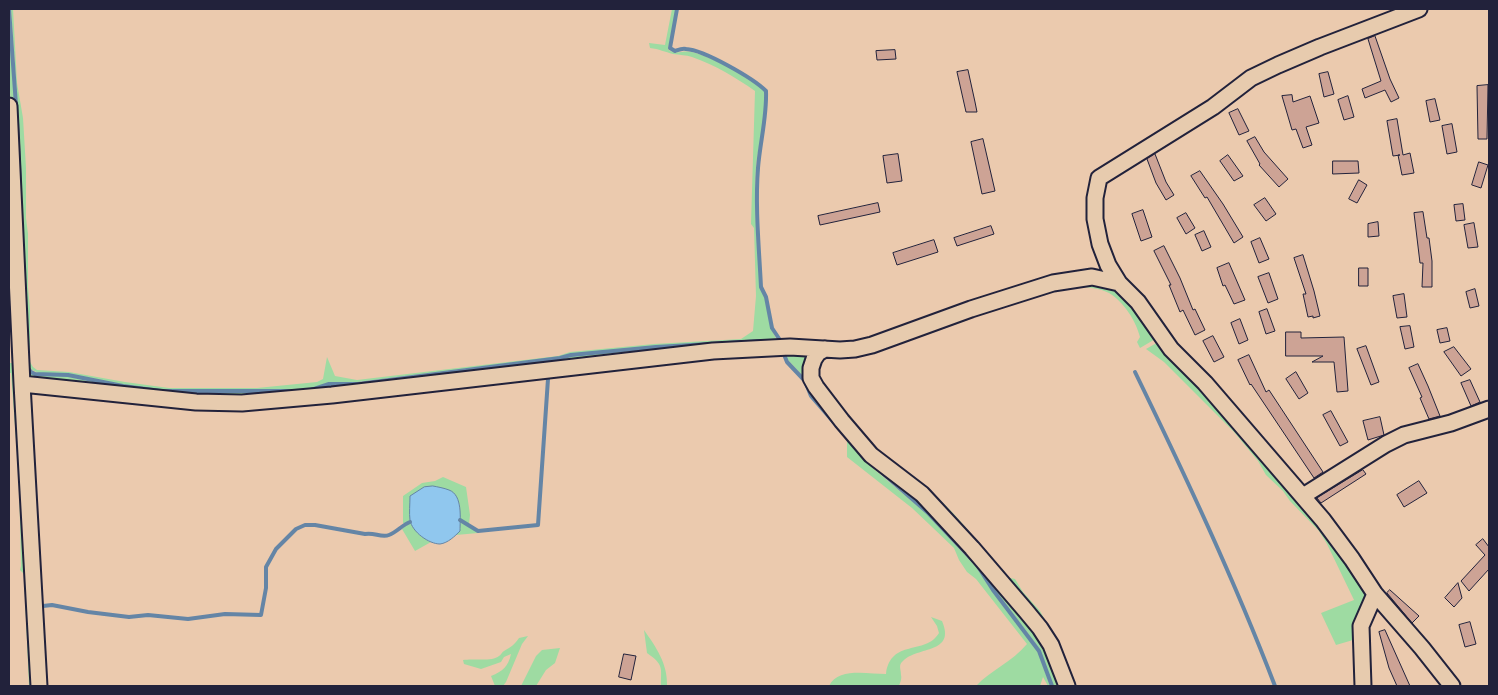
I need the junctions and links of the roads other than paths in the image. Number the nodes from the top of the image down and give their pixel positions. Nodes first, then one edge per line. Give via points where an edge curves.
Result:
1 (1419, 9) edge
2 (9, 106) edge
3 (1119, 283) junction
4 (825, 349) junction
5 (22, 384) junction
6 (1489, 409) edge
7 (1303, 496) junction
8 (1375, 594) junction
9 (39, 686) edge
10 (1067, 686) edge
11 (1363, 686) edge
12 (1452, 686) edge

1 - 3 street via 1320,46 1251,78 1213,107 1099,178 1095,219 1105,258
2 - 5 street
3 - 4 street via 1092,277 1053,282 872,345
3 - 7 street via 1138,302 1171,349 1206,383
4 - 5 street via 790,347 714,351 332,396 242,403 196,402
4 - 10 street via 818,353 811,368 816,387 872,455 922,494 1026,611 1051,645
5 - 9 street
6 - 7 street via 1404,435
7 - 8 street
8 - 11 street via 1361,626
8 - 12 street

